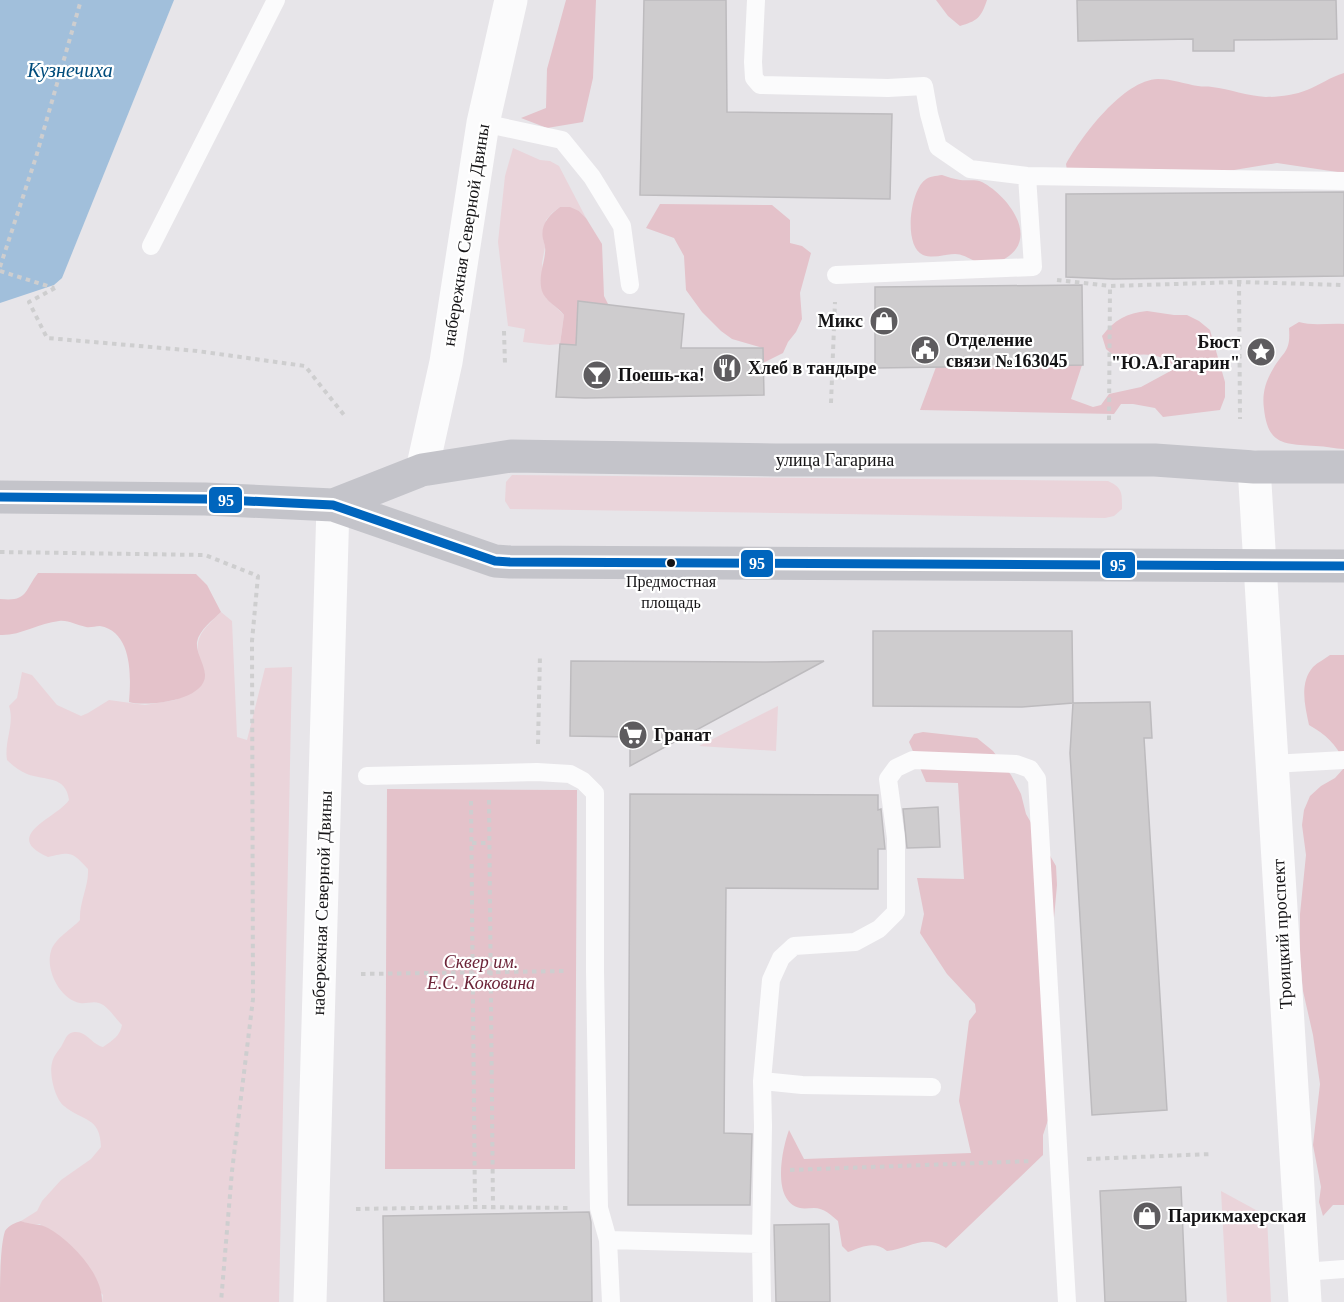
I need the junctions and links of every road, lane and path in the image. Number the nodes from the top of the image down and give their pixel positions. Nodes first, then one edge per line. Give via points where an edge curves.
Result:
1 (81, 0) edge
2 (276, 0) edge
3 (511, 0) edge
4 (756, 0) edge
5 (483, 123) junction
6 (1027, 176) junction
7 (1344, 180) edge
8 (151, 246) dead end
9 (1033, 267) junction
10 (0, 269) edge
11 (836, 275) joint
12 (1239, 282) junction
13 (630, 285) dead end
14 (1344, 285) edge
15 (1110, 286) junction
16 (504, 331) dead end
17 (505, 364) dead end
18 (831, 403) dead end
19 (344, 415) dead end
20 (1240, 419) dead end
21 (1110, 420) dead end
22 (1254, 467) junction
23 (1344, 467) edge
24 (422, 470) junction
25 (0, 497) edge
26 (333, 505) junction
27 (0, 552) edge
28 (1344, 566) edge
29 (1260, 567) junction
30 (540, 655) dead end
31 (1344, 760) edge
32 (1272, 764) junction
33 (537, 772) junction
34 (480, 773) junction
35 (366, 776) dead end
36 (472, 843) junction
37 (490, 843) junction
38 (595, 971) junction
39 (491, 972) junction
40 (473, 973) junction
41 (360, 974) dead end
42 (762, 1081) junction
43 (932, 1087) dead end
44 (1212, 1154) dead end
45 (1060, 1160) junction
46 (762, 1170) junction
47 (475, 1207) junction
48 (493, 1207) junction
49 (599, 1208) junction
50 (356, 1209) dead end
51 (608, 1240) junction
52 (760, 1245) junction
53 (1344, 1269) edge
54 (1304, 1287) edge
55 (221, 1302) edge
56 (310, 1302) edge
57 (611, 1302) edge
58 (762, 1302) edge
59 (1067, 1302) edge

1 - 10 path
2 - 8 lane
3 - 5 street, набережная Северной Двины
4 - 6 lane via 753,62 754,78 760,85 924,86 938,147 970,169
5 - 13 lane via 562,140 592,177 622,226
5 - 24 street, набережная Северной Двины via 446,362
6 - 7 lane
6 - 9 lane
9 - 11 lane
9 - 15 path via 1033,275
10 - 19 path via 55,288 29,302 47,338 197,351 304,366
11 - 18 path
12 - 14 path
12 - 15 path
12 - 20 path
15 - 21 path
16 - 17 path
22 - 23 main road, улица Гагарина
22 - 24 main road, улица Гагарина via 1155,460 511,456
22 - 29 street, Троицкий проспект
24 - 26 main road, улица Гагарина
25 - 26 main road, улица Гагарина
26 - 29 main road, улица Гагарина via 495,561
26 - 56 street, набережная Северной Двины
27 - 55 path via 205,555 258,576 252,641 253,999
28 - 29 main road, улица Гагарина
29 - 32 street, Троицкий проспект
30 - 33 path
31 - 32 lane
32 - 54 street, Троицкий проспект
33 - 34 lane
33 - 38 lane via 570,774 595,793
34 - 35 lane
34 - 36 path
34 - 37 path
36 - 37 path
36 - 40 path
37 - 39 path
38 - 39 path
38 - 49 lane
39 - 40 path
39 - 48 path
40 - 41 path
40 - 47 path
42 - 43 lane
42 - 45 lane via 771,980 781,958 794,946 855,942 879,929 896,912 896,838 888,779 896,768 913,760 1016,764 1030,769 1037,779
42 - 46 lane
44 - 45 path
45 - 46 path
45 - 59 lane
46 - 52 lane
47 - 48 path
47 - 50 path
48 - 49 path
49 - 51 lane
51 - 52 lane
51 - 57 lane
52 - 58 lane
53 - 54 lane

